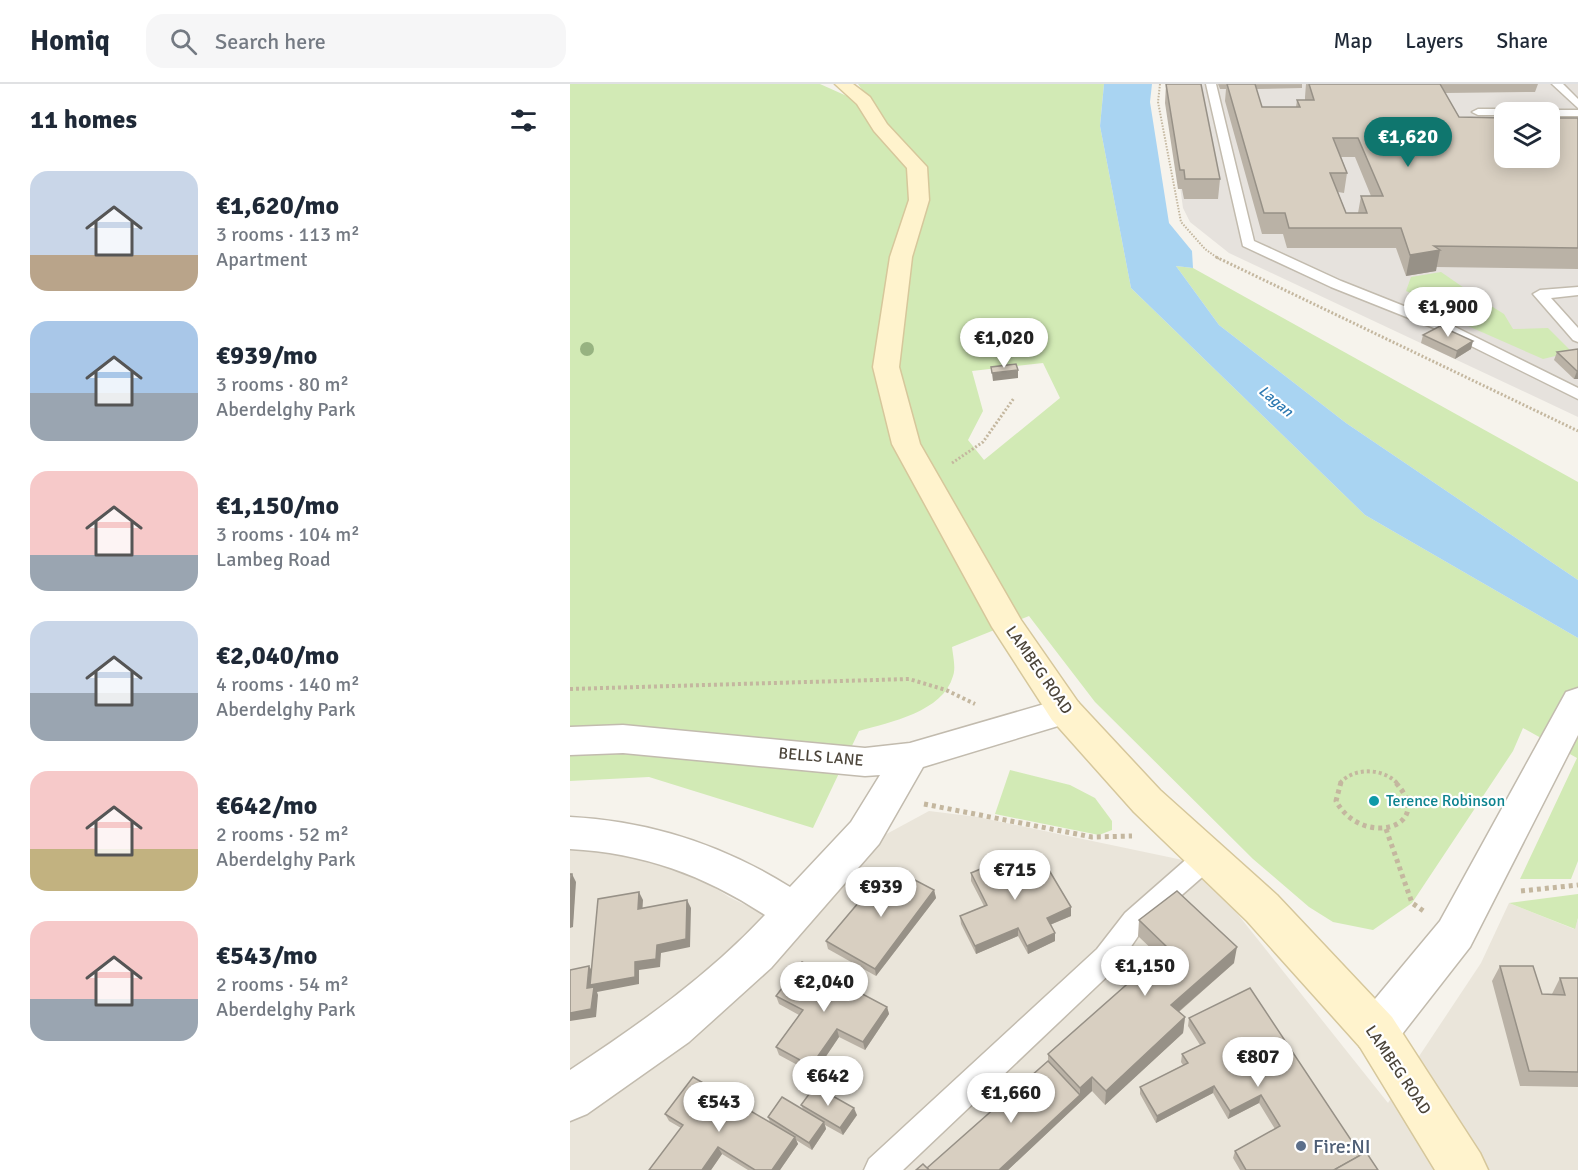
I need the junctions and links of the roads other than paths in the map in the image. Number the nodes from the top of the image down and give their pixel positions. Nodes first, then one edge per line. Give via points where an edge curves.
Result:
1 (843, 84) edge
2 (1211, 84) edge
3 (1557, 84) edge
4 (1578, 105) edge
5 (1478, 112) dead end
6 (1494, 112) edge
7 (1560, 113) edge
8 (1578, 113) edge
9 (1578, 291) edge
10 (1578, 337) edge
11 (1578, 394) edge
12 (1578, 701) edge
13 (1065, 711) junction
14 (570, 741) edge
15 (910, 757) junction
16 (570, 833) edge
17 (1196, 846) junction
18 (795, 912) junction
19 (1376, 1032) junction
20 (570, 1098) edge
21 (880, 1170) edge
22 (1463, 1170) edge

1 - 13 main road, LAMBEG ROAD via 864,101 880,127 917,167 919,200 901,257 886,367 906,444 1008,627
2 - 11 lane via 1248,243 1336,284 1444,327
3 - 4 lane
5 - 6 lane
7 - 8 lane
9 - 10 lane via 1540,294
12 - 19 street via 1455,934
13 - 15 street, BELLS LANE
13 - 17 main road, LAMBEG ROAD via 1148,801
14 - 15 street, BELLS LANE via 623,739 865,762
15 - 18 street via 865,833
16 - 18 street via 596,833 675,848 752,884
17 - 19 main road, LAMBEG ROAD via 1262,908
17 - 21 lane via 1107,958
18 - 20 street via 756,954 673,1027
19 - 22 main road, LAMBEG ROAD

